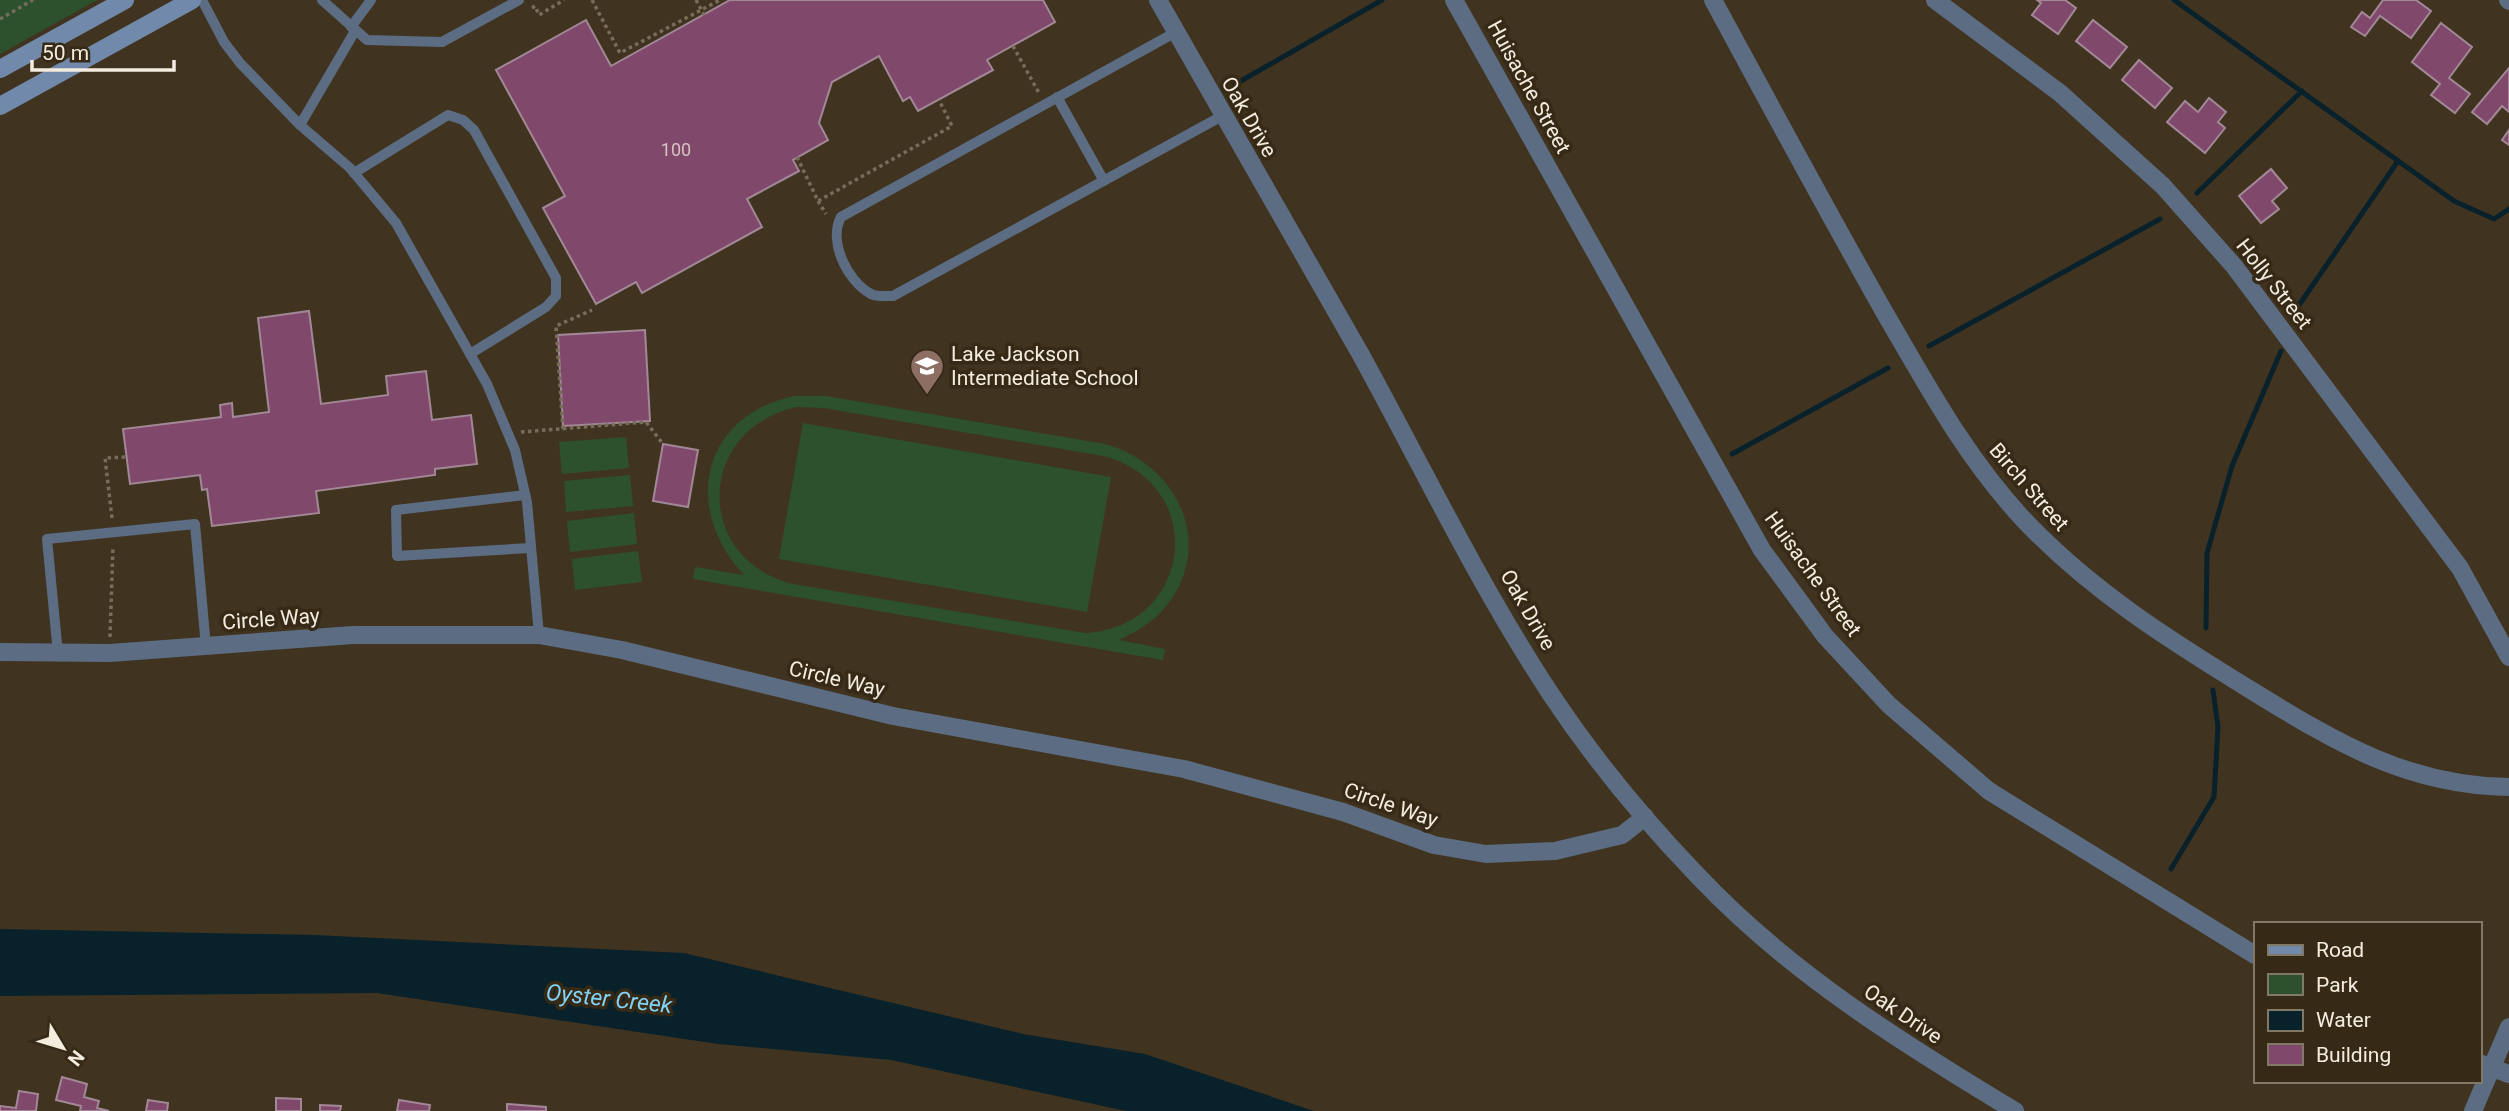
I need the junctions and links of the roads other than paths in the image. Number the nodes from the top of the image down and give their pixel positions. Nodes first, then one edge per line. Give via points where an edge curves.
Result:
1 (125, 0) edge
2 (192, 0) edge
3 (202, 0) edge
4 (322, 0) edge
5 (371, 0) edge
6 (519, 0) edge
7 (1158, 0) edge
8 (1454, 0) edge
9 (1713, 0) edge
10 (1936, 0) edge
11 (353, 29) junction
12 (1175, 32) junction
13 (0, 69) edge
14 (1057, 97) junction
15 (0, 106) edge
16 (1222, 116) junction
17 (300, 125) junction
18 (354, 173) junction
19 (1104, 181) junction
20 (470, 354) junction
21 (525, 495) junction
22 (530, 548) junction
23 (539, 635) junction
24 (206, 647) junction
25 (0, 652) edge
26 (58, 654) junction
27 (2509, 657) edge
28 (2509, 787) edge
29 (1645, 817) junction
30 (2254, 954) edge
31 (2509, 1027) edge
32 (2494, 1069) edge
33 (2015, 1111) edge
34 (2473, 1111) edge

1 - 13 main road
2 - 15 main road
3 - 17 lane via 240,63
4 - 11 lane
5 - 11 lane
6 - 11 lane via 442,42 367,40
7 - 12 street, Oak Drive
8 - 30 street, Huisache Street via 1762,550 1825,636 1889,705 1989,791
9 - 28 street, Birch Street via 1956,437 2059,555 2159,634 2325,736 2401,771 2445,782
10 - 27 street, Holly Street via 2060,93 2163,186 2234,266 2460,568
11 - 17 lane
12 - 14 lane
12 - 16 street, Oak Drive
14 - 19 lane
14 - 19 lane via 841,218 834,229 835,243 858,285 874,296 893,296
16 - 19 lane
16 - 29 street, Oak Drive via 1531,661
17 - 18 lane
18 - 20 lane via 396,223
18 - 20 lane via 448,115 474,130 556,278 556,296 546,307
20 - 21 lane via 508,433
21 - 22 lane
21 - 22 lane via 396,510 397,556
22 - 23 lane
23 - 24 street, Circle Way via 353,635
23 - 29 street, Circle Way via 622,650 893,716 1184,769 1343,812 1434,845 1486,855 1569,848 1622,835
24 - 26 street, Circle Way
24 - 26 lane via 195,524 47,539
25 - 26 street, Circle Way
29 - 33 street, Oak Drive via 1701,879 1822,988
31 - 32 street
32 - 34 street

